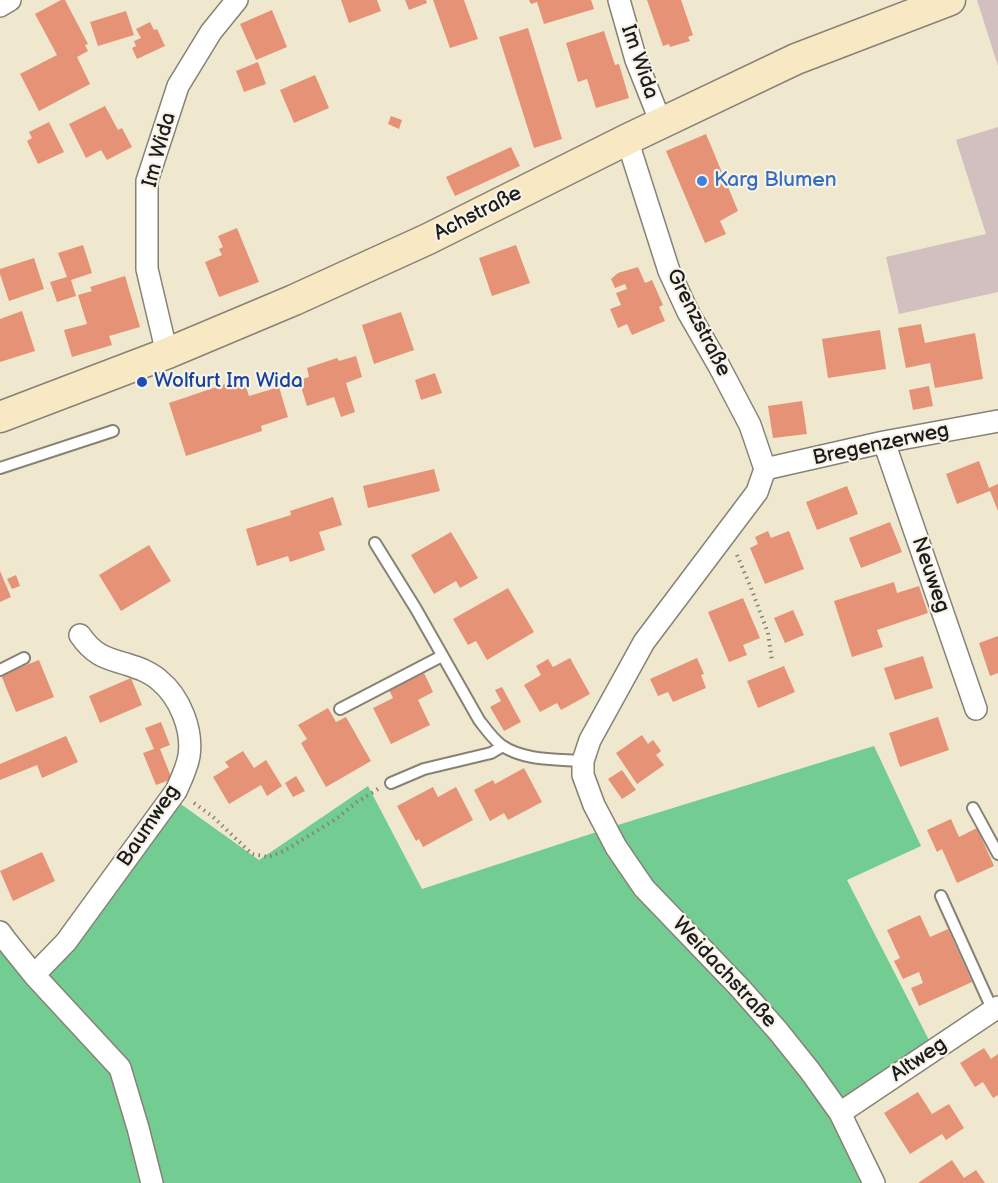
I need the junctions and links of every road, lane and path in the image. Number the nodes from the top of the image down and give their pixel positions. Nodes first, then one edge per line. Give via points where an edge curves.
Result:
1 (10, 0) edge
2 (237, 0) edge
3 (619, 0) edge
4 (950, 0) edge
5 (0, 6) edge
6 (662, 123) junction
7 (628, 138) junction
8 (168, 353) junction
9 (0, 417) edge
10 (998, 422) edge
11 (113, 431) dead end
12 (884, 442) junction
13 (0, 468) edge
14 (765, 469) junction
15 (722, 540) junction
16 (375, 543) dead end
17 (80, 635) dead end
18 (442, 656) junction
19 (24, 658) dead end
20 (772, 661) dead end
21 (0, 670) edge
22 (340, 708) dead end
23 (976, 709) dead end
24 (502, 746) junction
25 (583, 761) junction
26 (391, 783) joint
27 (176, 791) junction
28 (973, 808) dead end
29 (998, 854) edge
30 (941, 896) dead end
31 (0, 932) edge
32 (34, 975) junction
33 (995, 1009) edge
34 (840, 1113) junction
35 (152, 1183) edge
36 (874, 1183) edge

1 - 5 street
2 - 8 street, Im Wida via 211,32 178,86 147,181 147,269
3 - 6 street, Im Wida via 636,60
4 - 6 main road, Achstraße via 796,59
6 - 7 main road, Achstraße
7 - 8 main road, Achstraße via 428,239
7 - 14 street, Grenzstraße via 669,271 750,425
8 - 9 main road, Achstraße
10 - 12 street, Bregenzerweg
11 - 13 lane
12 - 14 street, Bregenzerweg
12 - 23 street, Neuweg
14 - 15 street via 757,492
15 - 20 path via 735,552 751,588 768,633
15 - 25 street via 644,642 590,740
16 - 18 lane
17 - 27 street, Baumweg via 101,656 141,669 172,693 182,710 190,743
18 - 22 lane
18 - 24 lane via 479,720
19 - 21 lane
24 - 25 lane via 522,755
24 - 26 lane via 491,753 424,769
25 - 34 street, Weidachstraße via 583,775 594,805 644,888 778,1031
26 - 27 path via 294,846 269,857 252,854 212,816
27 - 32 street, Baumweg via 66,942
28 - 29 lane
30 - 33 lane
31 - 32 street
32 - 35 street via 120,1068
33 - 34 street, Altweg
34 - 36 street, Weidachstraße

